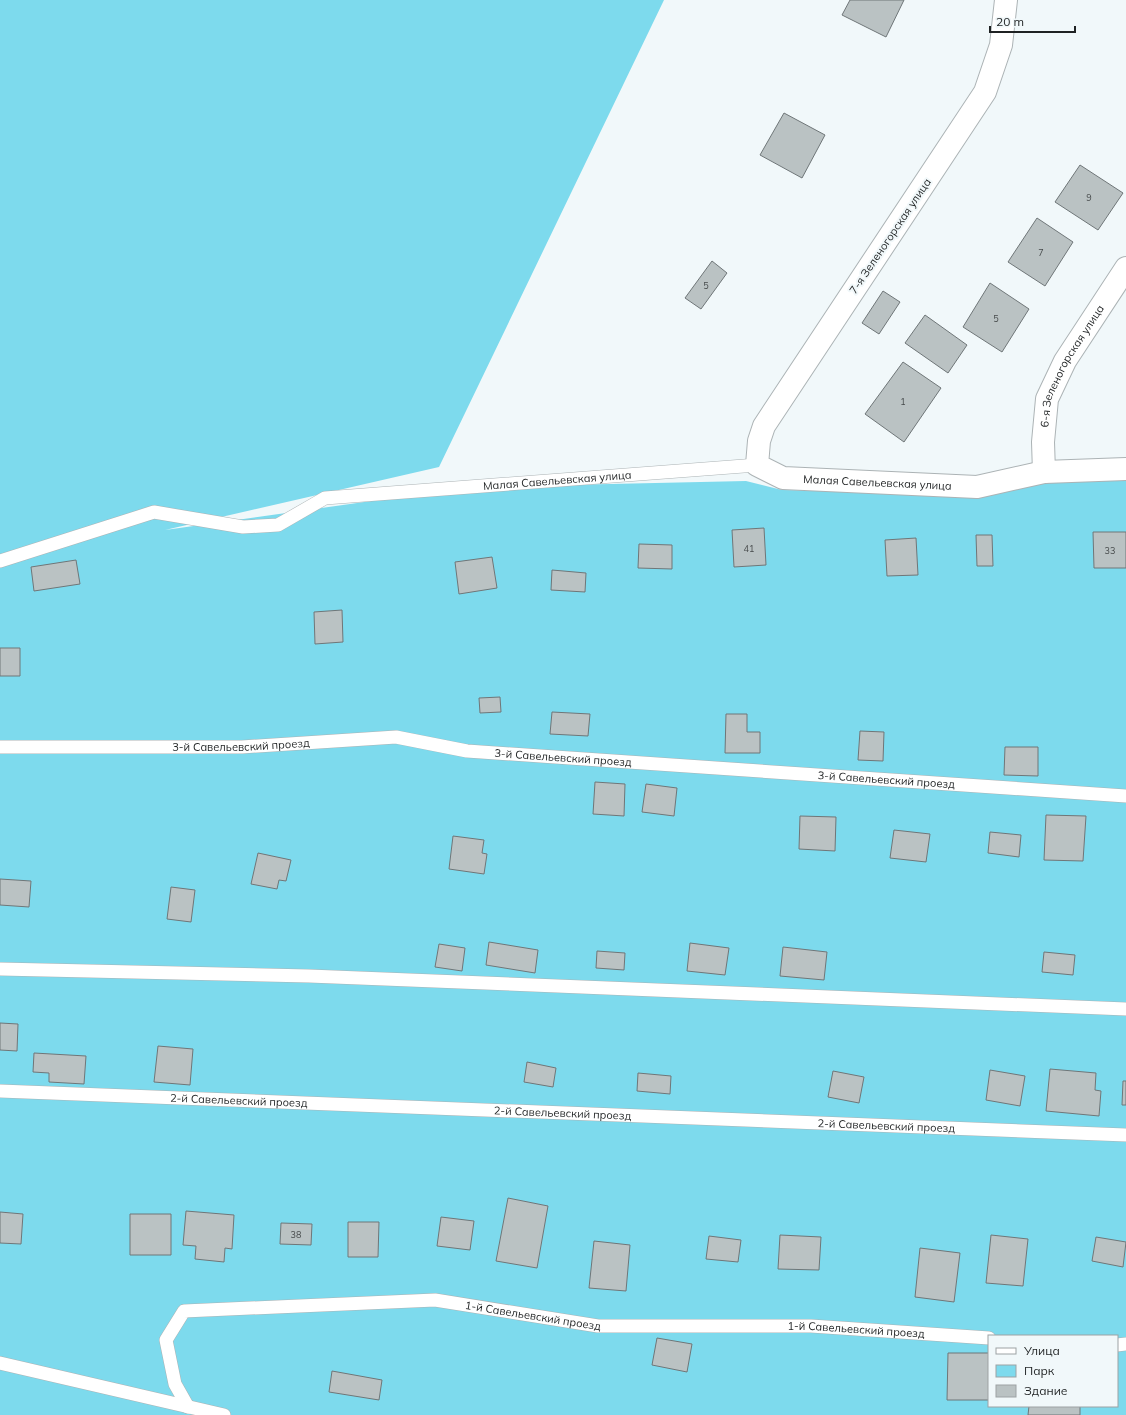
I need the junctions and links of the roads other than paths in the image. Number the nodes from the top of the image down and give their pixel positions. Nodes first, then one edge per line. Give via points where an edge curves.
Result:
1 (1006, 0) edge
2 (1126, 268) edge
3 (757, 466) junction
4 (1126, 469) edge
5 (1044, 472) junction
6 (0, 561) edge
7 (0, 747) edge
8 (1126, 796) edge
9 (0, 969) edge
10 (1126, 1009) edge
11 (0, 1092) edge
12 (1126, 1135) edge
13 (988, 1338) edge
14 (0, 1363) edge
15 (188, 1407) junction
16 (224, 1415) edge

1 - 3 street, 7-я Зеленогорская улица via 1001,45 985,92 764,426 759,441
2 - 5 street, 6-я Зеленогорская улица via 1065,361 1047,399 1043,442
3 - 5 street, Малая Савельевская улица via 783,478 978,487
3 - 6 lane, Малая Савельевская улица via 325,498 278,524 243,527 154,512
4 - 5 street, Малая Савельевская улица
7 - 8 lane, 3-й Савельевский проезд via 242,748 396,737 467,751
9 - 10 lane via 309,976
11 - 12 lane, 2-й Савельевский проезд
13 - 15 lane, 1-й Савельевский проезд via 811,1326 598,1326 435,1300 184,1311 166,1340 175,1384
14 - 15 lane
15 - 16 lane

